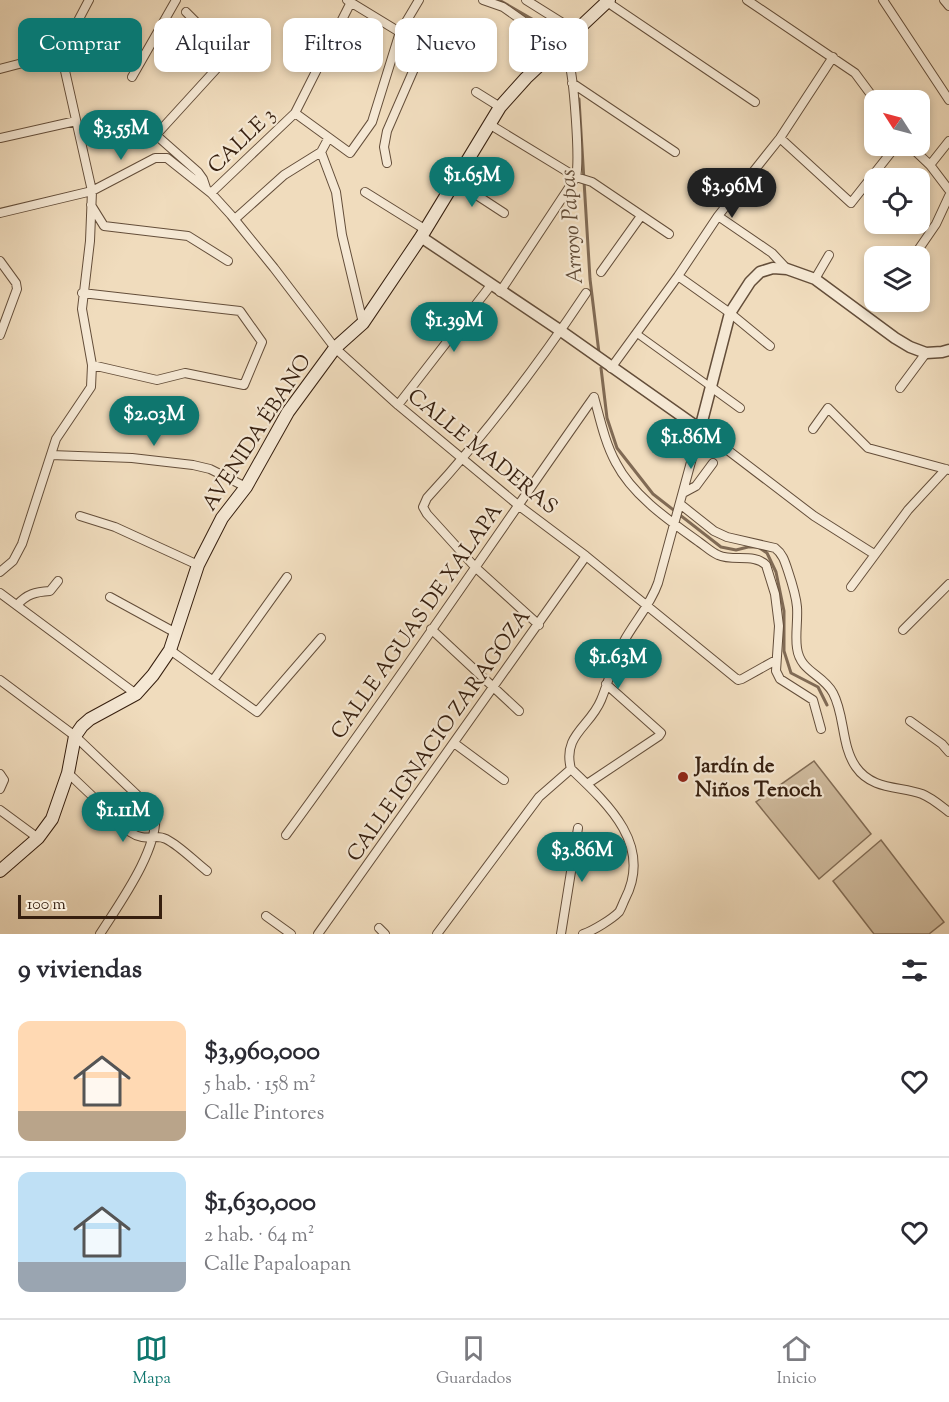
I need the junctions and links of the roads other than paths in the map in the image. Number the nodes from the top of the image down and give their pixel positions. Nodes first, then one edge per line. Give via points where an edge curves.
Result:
1 (89, 0) edge
2 (176, 0) edge
3 (419, 0) edge
4 (483, 0) edge
5 (747, 0) edge
6 (883, 0) edge
7 (944, 0) edge
8 (349, 1) edge
9 (530, 1) edge
10 (608, 1) edge
11 (949, 6) edge
12 (186, 12) dead end
13 (79, 18) edge
14 (408, 18) edge
15 (519, 18) edge
16 (556, 18) edge
17 (588, 21) edge
18 (395, 29) edge
19 (395, 48) edge
20 (833, 57) junction
21 (18, 64) edge
22 (0, 69) edge
23 (65, 72) edge
24 (413, 72) edge
25 (533, 72) edge
26 (571, 72) edge
27 (132, 77) dead end
28 (572, 83) junction
29 (868, 90) edge
30 (476, 92) dead end
31 (949, 100) edge
32 (755, 102) dead end
33 (500, 106) junction
34 (296, 113) junction
35 (76, 121) junction
36 (489, 124) junction
37 (0, 138) edge
38 (780, 138) junction
39 (328, 139) junction
40 (949, 141) edge
41 (321, 152) junction
42 (675, 152) dead end
43 (888, 156) edge
44 (921, 156) edge
45 (387, 163) dead end
46 (930, 165) junction
47 (581, 178) junction
48 (455, 181) junction
49 (949, 190) edge
50 (92, 191) junction
51 (209, 191) junction
52 (365, 192) dead end
53 (949, 196) edge
54 (91, 205) junction
55 (0, 213) edge
56 (504, 213) dead end
57 (641, 216) junction
58 (718, 216) junction
59 (235, 219) junction
60 (424, 234) junction
61 (669, 234) dead end
62 (921, 246) edge
63 (829, 255) dead end
64 (0, 261) edge
65 (228, 261) dead end
66 (787, 269) junction
67 (601, 272) dead end
68 (678, 276) junction
69 (815, 279) junction
70 (491, 285) junction
71 (82, 292) junction
72 (500, 292) junction
73 (586, 293) dead end
74 (730, 313) junction
75 (363, 323) junction
76 (561, 331) junction
77 (636, 333) junction
78 (0, 336) edge
79 (770, 346) dead end
80 (335, 348) junction
81 (949, 350) edge
82 (926, 353) junction
83 (92, 365) junction
84 (612, 368) junction
85 (711, 387) junction
86 (900, 388) dead end
87 (398, 405) junction
88 (740, 408) dead end
89 (700, 429) junction
90 (813, 429) dead end
91 (51, 454) junction
92 (463, 459) junction
93 (713, 463) dead end
94 (947, 470) edge
95 (246, 487) junction
96 (683, 493) junction
97 (518, 505) junction
98 (680, 507) junction
99 (80, 516) dead end
100 (675, 523) junction
101 (874, 554) junction
102 (586, 556) junction
103 (198, 565) junction
104 (475, 567) junction
105 (0, 572) edge
106 (287, 577) dead end
107 (58, 581) dead end
108 (949, 584) edge
109 (851, 587) dead end
110 (0, 593) edge
111 (110, 597) dead end
112 (17, 605) junction
113 (648, 606) junction
114 (538, 625) junction
115 (431, 629) junction
116 (903, 630) dead end
117 (176, 633) junction
118 (321, 638) dead end
119 (170, 650) junction
120 (776, 660) junction
121 (0, 680) edge
122 (214, 680) junction
123 (606, 684) junction
124 (494, 687) junction
125 (136, 694) junction
126 (519, 711) dead end
127 (910, 722) dead end
128 (821, 729) dead end
129 (75, 736) junction
130 (454, 743) junction
131 (949, 752) edge
132 (571, 769) junction
133 (68, 773) junction
134 (2, 777) edge
135 (504, 780) dead end
136 (586, 784) junction
137 (0, 789) edge
138 (0, 810) edge
139 (949, 812) edge
140 (578, 828) dead end
141 (286, 835) dead end
142 (38, 838) junction
143 (153, 838) junction
144 (576, 839) junction
145 (594, 851) dead end
146 (0, 871) edge
147 (207, 871) dead end
148 (266, 916) dead end
149 (100, 934) edge
150 (291, 934) edge
151 (318, 934) edge
152 (437, 934) edge
153 (561, 934) edge
154 (583, 934) edge

1 - 13 street
2 - 27 street
3 - 14 street
4 - 15 street
5 - 20 street
6 - 31 street
7 - 11 street
8 - 18 street
8 - 34 street
9 - 16 street
10 - 17 main road, AVENIDA ÉBANO
10 - 32 street
12 - 51 street via 229,55 156,135 198,172
19 - 39 street via 372,122 350,153
20 - 29 street via 855,73
20 - 38 street
21 - 22 street
23 - 35 street
24 - 45 street via 387,131
25 - 33 main road, AVENIDA ÉBANO
26 - 28 street
28 - 42 street
28 - 47 street
30 - 33 street
33 - 36 main road, AVENIDA ÉBANO
34 - 39 street
34 - 51 street, CALLE 3
35 - 37 street
35 - 50 street
36 - 47 street
36 - 48 main road, AVENIDA ÉBANO
38 - 43 street via 851,203
38 - 58 street
39 - 41 street
40 - 46 street
41 - 59 street via 284,175
41 - 75 street via 336,192
44 - 46 street
46 - 49 street
47 - 57 street
47 - 72 street
48 - 56 street
48 - 60 main road, AVENIDA ÉBANO
50 - 51 street, CALLE MADERAS via 161,157
50 - 54 street
50 - 55 street
51 - 59 street, CALLE MADERAS
52 - 60 street
53 - 62 street
54 - 65 street via 104,226 188,236
54 - 71 street
57 - 61 street
57 - 67 street
58 - 66 street via 772,253
58 - 68 street
59 - 80 street, CALLE MADERAS
60 - 70 street
60 - 75 main road, AVENIDA ÉBANO
63 - 69 street
64 - 78 street via 17,289
66 - 69 street
66 - 74 street via 760,272
68 - 74 street
68 - 77 street
69 - 82 street via 895,338
70 - 72 street
70 - 87 street
71 - 83 street
71 - 83 street via 240,311 262,342 244,385 185,373 157,380
72 - 76 street
73 - 76 street
74 - 79 street
74 - 85 street
75 - 80 main road, AVENIDA ÉBANO
76 - 84 street
76 - 92 street
77 - 84 street
77 - 85 street
80 - 87 street, CALLE MADERAS
80 - 95 main road, AVENIDA ÉBANO via 288,412
81 - 82 street
82 - 86 street
83 - 91 street via 91,387 56,439
84 - 89 street
85 - 88 street
85 - 89 street
87 - 92 street, CALLE MADERAS
89 - 96 street
89 - 101 street via 814,516
90 - 94 street via 828,408 868,448
91 - 95 street via 192,465 210,469
91 - 105 street via 22,544 13,561
92 - 97 street, CALLE MADERAS
92 - 104 street via 426,498 423,507
93 - 96 street via 696,486
94 - 101 street via 908,510
95 - 103 main road, AVENIDA ÉBANO via 222,518
96 - 98 street
97 - 100 street, CALLE AGUAS DE XALAPA via 594,397 616,464 644,499
97 - 102 street, CALLE MADERAS
97 - 104 street, CALLE AGUAS DE XALAPA
98 - 100 street
98 - 139 street via 727,537 782,553 797,607 800,661 834,695 856,767 866,778 922,795
99 - 103 street via 115,527
100 - 113 street
100 - 120 street via 716,555 756,559 766,565 779,626
101 - 109 street
102 - 113 street, CALLE MADERAS
102 - 114 street, CALLE IGNACIO ZARAGOZA
103 - 117 main road, AVENIDA ÉBANO
104 - 114 street
104 - 115 street, CALLE AGUAS DE XALAPA
106 - 122 street
107 - 112 street via 50,591 34,592
108 - 116 street
110 - 112 street
111 - 117 street
112 - 125 street
113 - 120 street, CALLE MADERAS via 738,680
113 - 123 street via 622,645
114 - 124 street, CALLE IGNACIO ZARAGOZA
115 - 124 street
115 - 141 street, CALLE AGUAS DE XALAPA
117 - 119 main road, AVENIDA ÉBANO
118 - 122 street via 257,712
119 - 122 street
119 - 125 main road, AVENIDA ÉBANO
120 - 128 street via 780,679 815,703
121 - 129 street
123 - 132 street via 601,701 569,747
123 - 136 street via 661,733
124 - 126 street
124 - 130 street, CALLE IGNACIO ZARAGOZA
125 - 129 main road, AVENIDA ÉBANO via 90,719
127 - 131 street
129 - 133 main road
129 - 143 street via 155,812
130 - 135 street
130 - 151 street, CALLE IGNACIO ZARAGOZA
132 - 136 street
132 - 152 street via 539,797
133 - 142 main road via 52,819
133 - 143 street via 130,832 137,837
134 - 137 street
136 - 154 street via 613,811 629,837 634,861 630,889 618,912
138 - 142 street
140 - 144 street
142 - 146 main road
143 - 147 street via 166,839
143 - 149 street via 135,878
144 - 145 street
144 - 153 street
148 - 150 street

